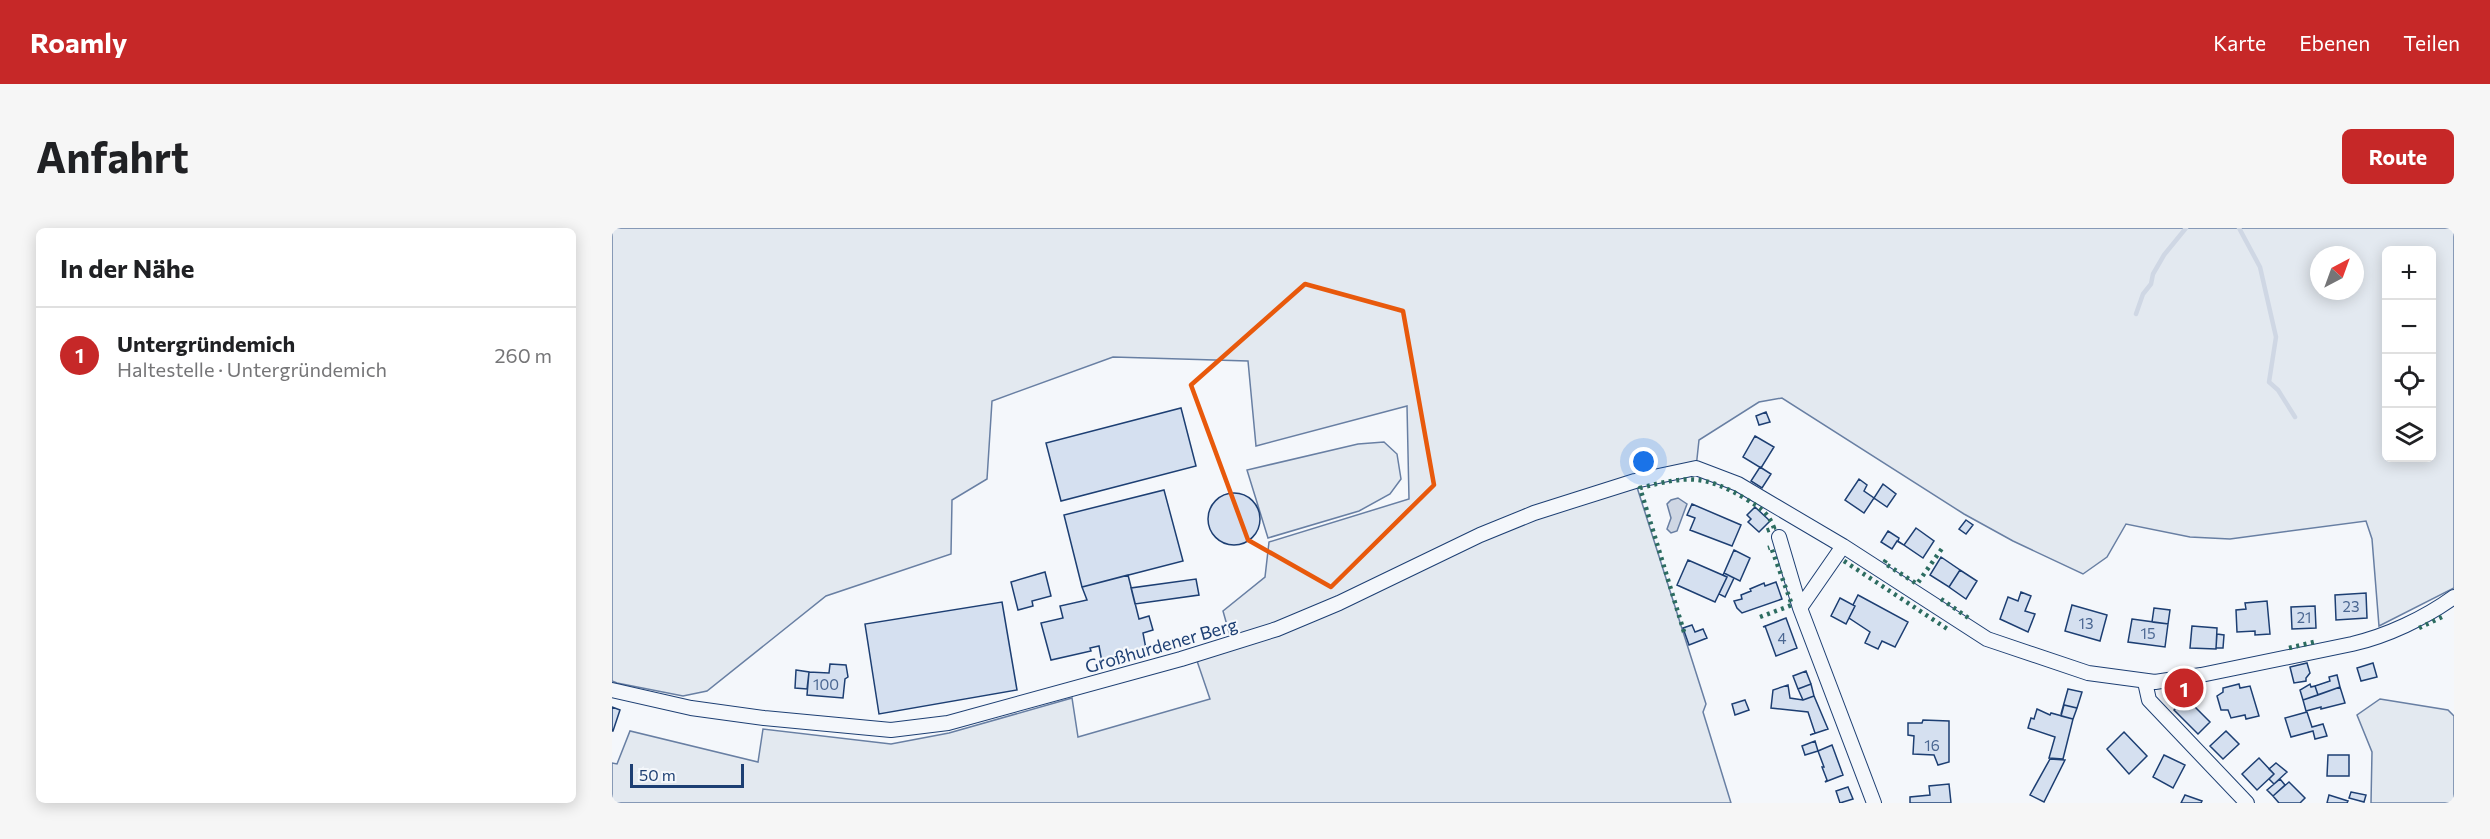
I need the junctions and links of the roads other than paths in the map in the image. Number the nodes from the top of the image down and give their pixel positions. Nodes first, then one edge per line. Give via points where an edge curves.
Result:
1 (1779, 537) dead end
2 (1843, 546) junction
3 (2454, 597) edge
4 (1800, 608) junction
5 (2145, 681) junction
6 (612, 690) edge
7 (1874, 803) edge
8 (2247, 803) edge

1 - 4 street
2 - 4 street
2 - 5 street via 1987,639 2088,673
2 - 6 street, Großhurdener Berg via 1738,484 1696,468 1635,481 1534,513 1277,629 948,723 891,730 776,719 691,708
3 - 5 street via 2370,640 2200,675
4 - 7 street
5 - 8 street via 2149,700

